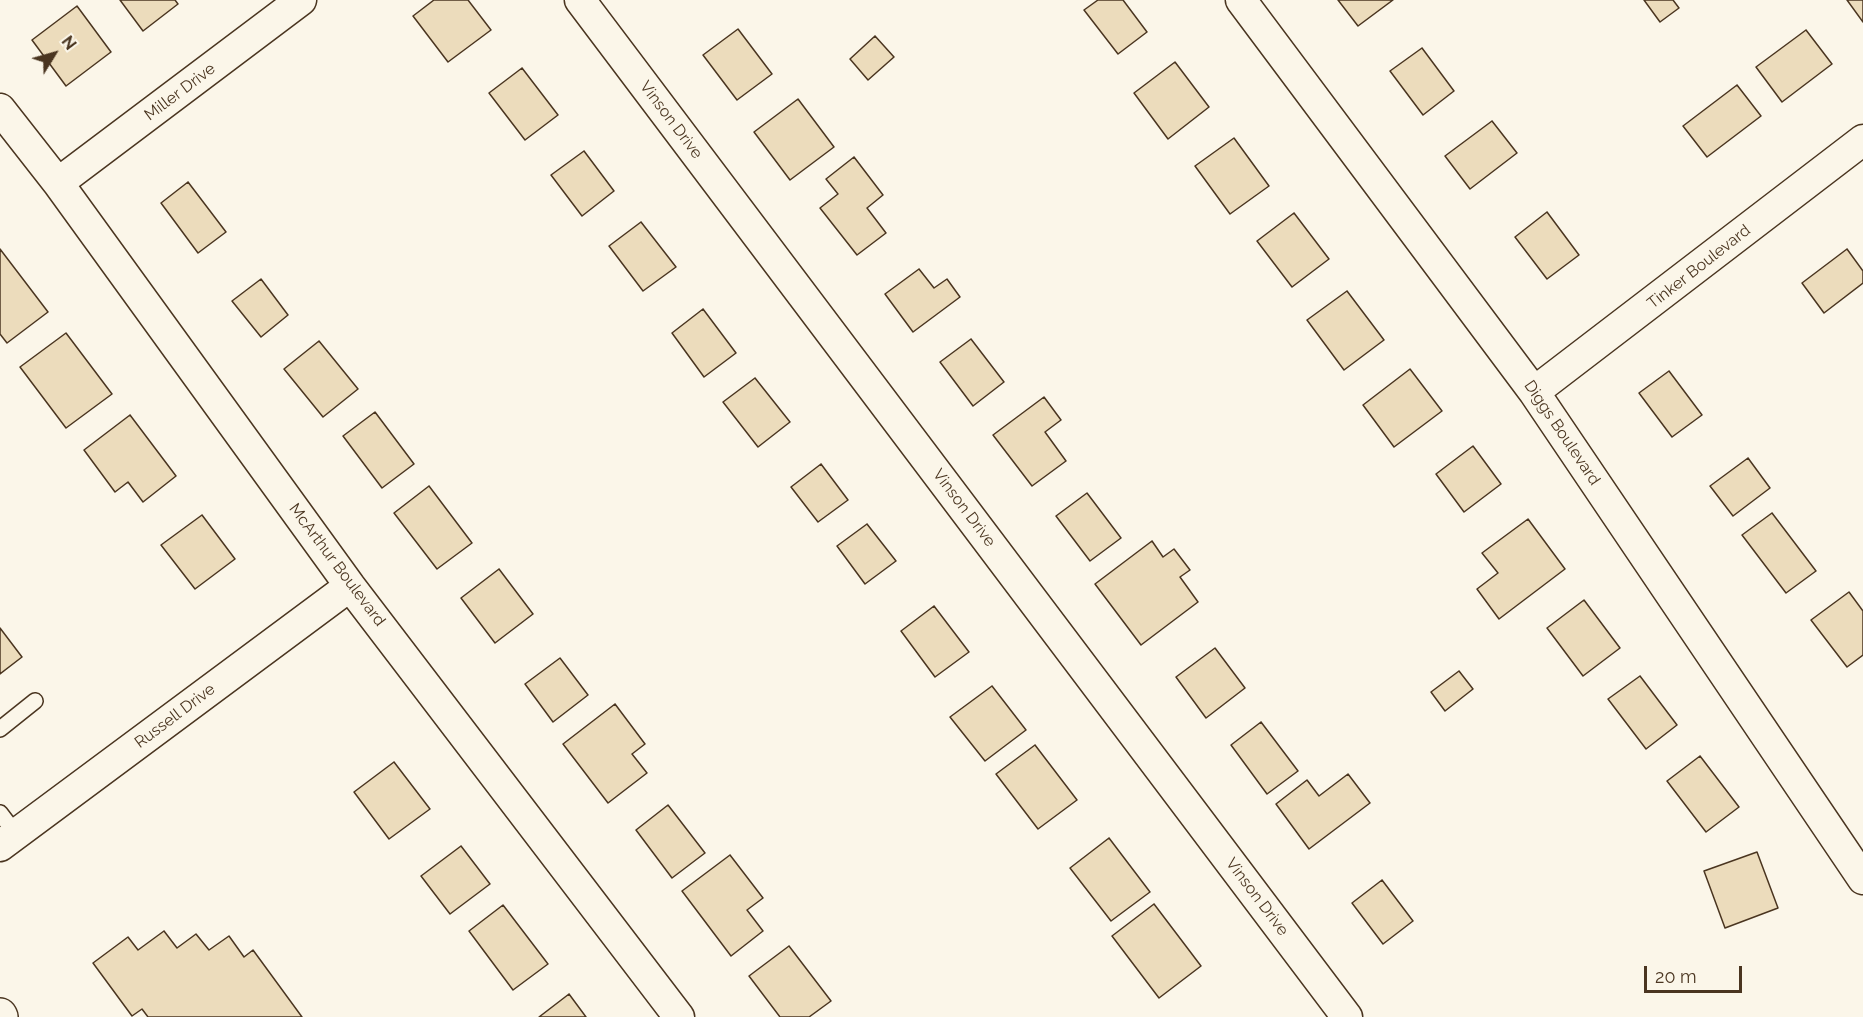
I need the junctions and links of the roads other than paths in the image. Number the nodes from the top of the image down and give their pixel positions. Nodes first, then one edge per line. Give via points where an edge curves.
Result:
1 (301, 0) edge
2 (580, 0) edge
3 (1241, 0) edge
4 (0, 109) edge
5 (1863, 140) edge
6 (58, 183) junction
7 (1534, 392) junction
8 (350, 586) junction
9 (35, 701) dead end
10 (0, 729) edge
11 (5, 831) edge
12 (1863, 879) edge
13 (679, 1017) edge
14 (1347, 1017) edge

1 - 6 street, Miller Drive
2 - 14 street, Vinson Drive
3 - 7 street, Diggs Boulevard
4 - 6 street, McArthur Boulevard
5 - 7 street, Tinker Boulevard
6 - 8 street, McArthur Boulevard
7 - 12 street, Diggs Boulevard
8 - 11 street, Russell Drive
8 - 13 street, McArthur Boulevard
9 - 10 lane

